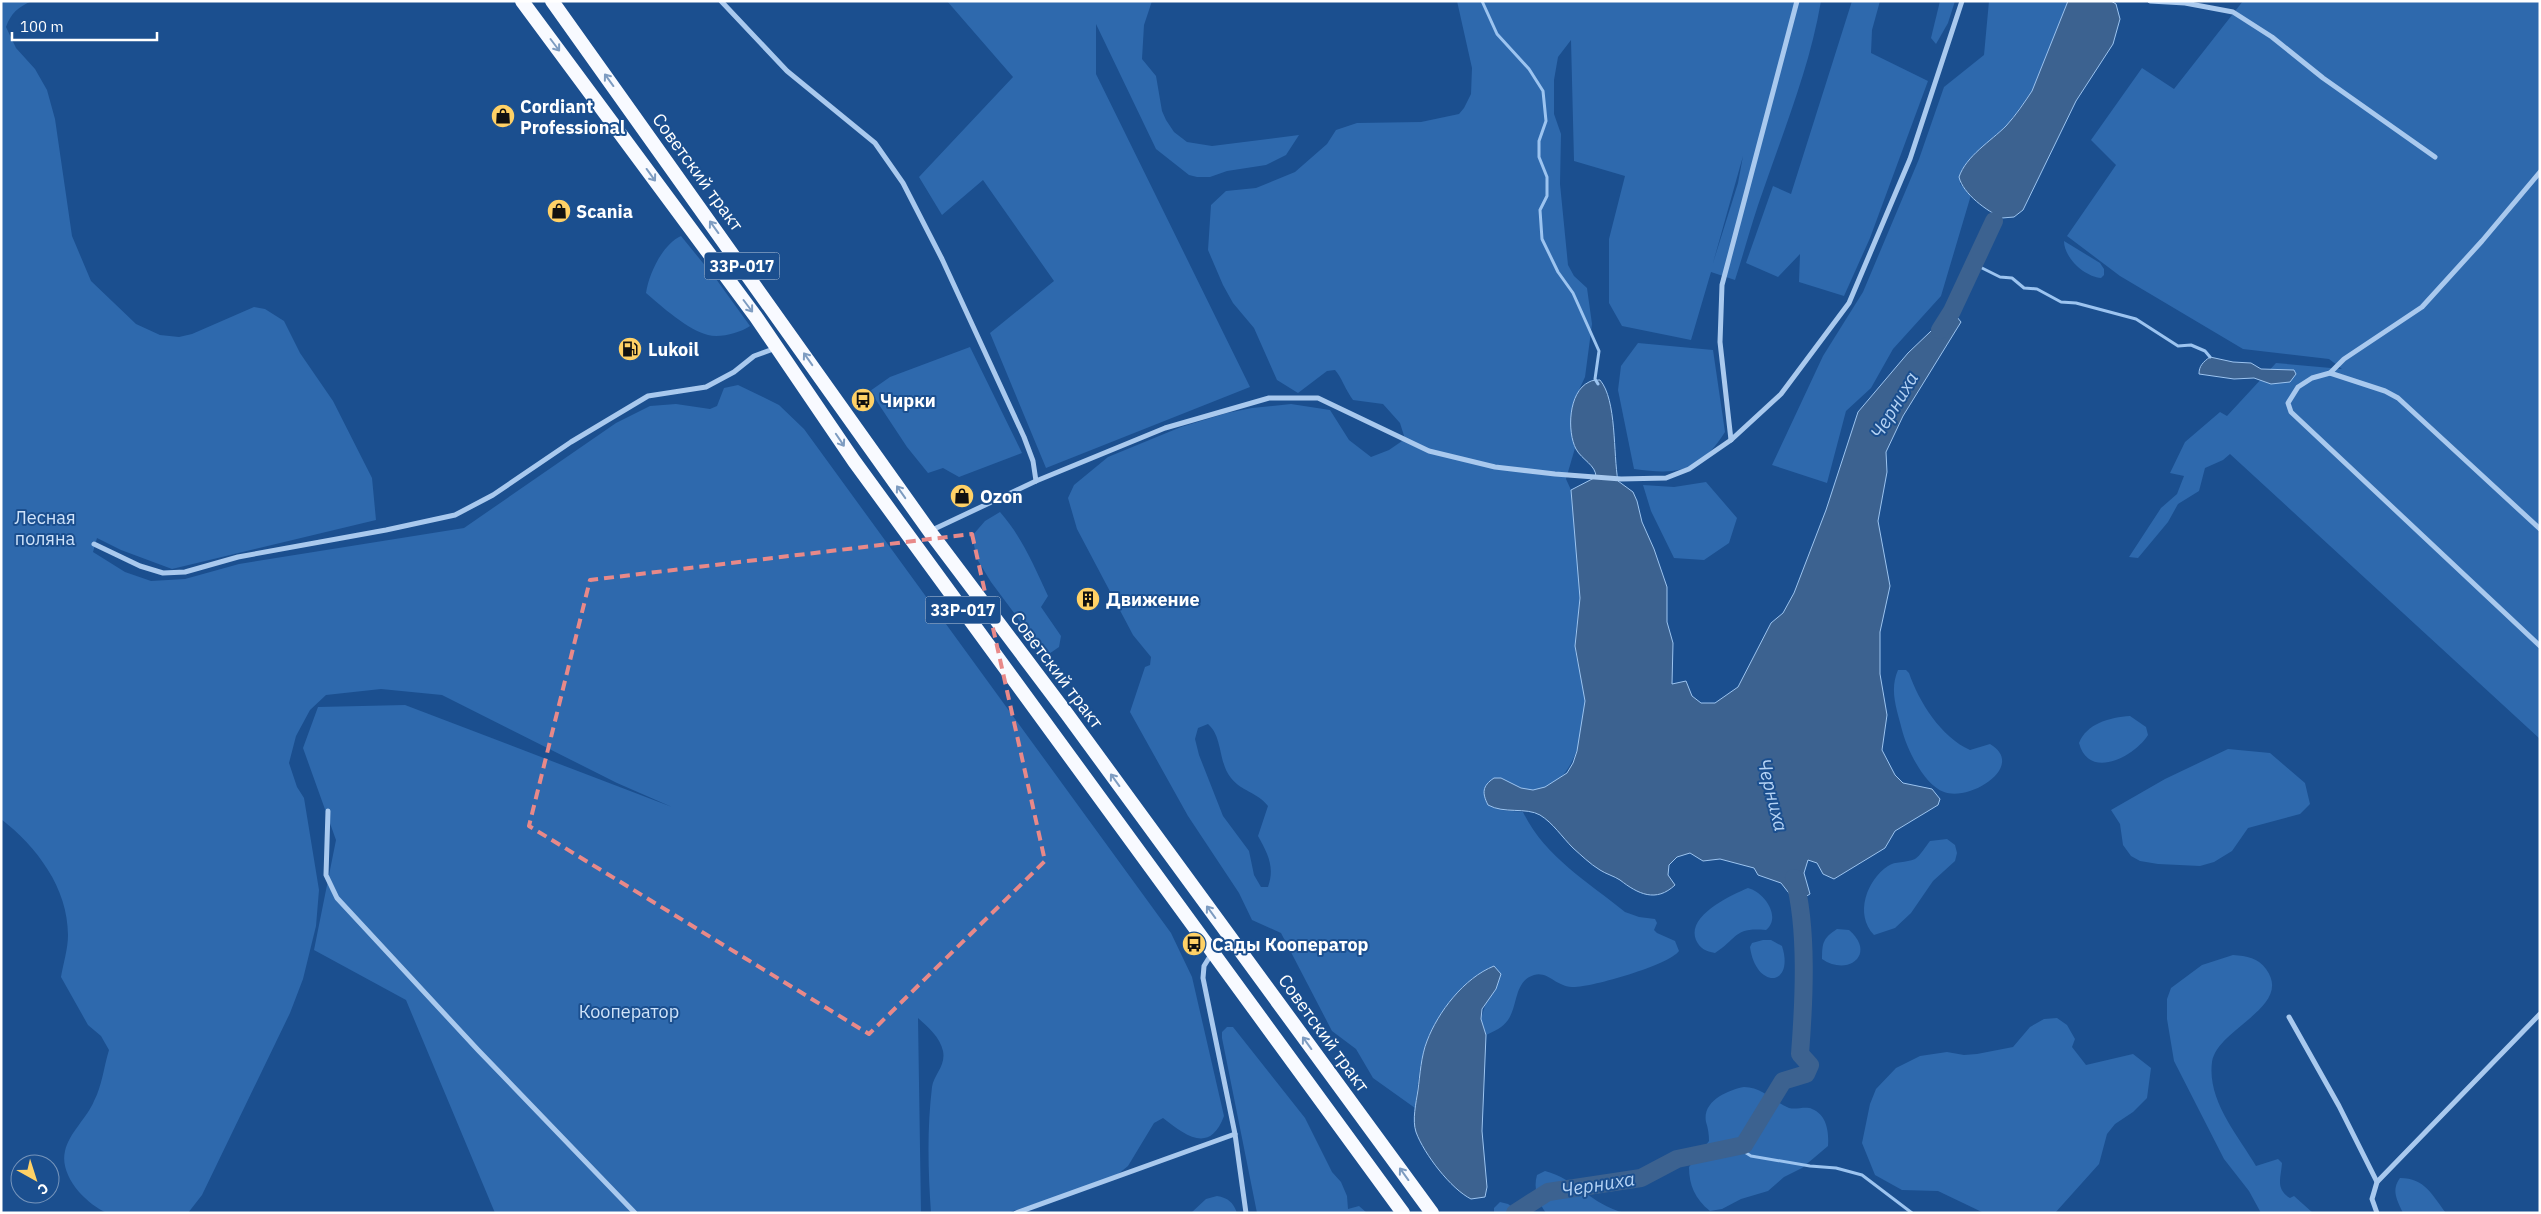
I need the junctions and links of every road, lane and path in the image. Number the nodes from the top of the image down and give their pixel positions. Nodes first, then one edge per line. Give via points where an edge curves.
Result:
1 (552, 1) edge
2 (721, 1) edge
3 (1797, 1) edge
4 (1962, 1) edge
5 (2150, 1) edge
6 (523, 4) edge
7 (2435, 157) dead end
8 (2539, 177) edge
9 (777, 348) junction
10 (2330, 373) junction
11 (1731, 440) junction
12 (1036, 481) junction
13 (2540, 529) edge
14 (930, 532) junction
15 (94, 544) dead end
16 (2540, 646) edge
17 (328, 811) dead end
18 (1213, 950) junction
19 (2540, 1014) edge
20 (2289, 1017) dead end
21 (1235, 1134) junction
22 (2377, 1182) junction
23 (635, 1213) edge
24 (1016, 1213) edge
25 (1246, 1213) edge
26 (1403, 1213) edge
27 (1432, 1213) edge
28 (2378, 1213) edge

14 -> 1 highway, Советский тракт / 33Р-017
2 - 12 street via 787,71 875,143 903,183 942,259 1024,437
3 - 11 street via 1722,284 1720,342
4 - 11 street via 1910,159 1849,302 1781,394
5 - 7 street via 2185,3 2233,12
6 -> 9 highway, 33Р-017
8 - 10 street via 2422,306 2344,359
9 - 15 street via 754,356 734,372 706,387 648,396 571,442 493,495 455,515 238,557 185,572 163,573 140,566
9 -> 18 highway, 33Р-017 via 854,461
10 - 13 street via 2398,398
10 - 16 street via 2312,378 2298,387 2288,404 2291,412
11 - 12 street via 1689,469 1666,478 1595,477 1496,467 1429,451 1318,398 1269,398 1165,428
12 - 14 street
27 -> 14 highway, Советский тракт / 33Р-017
17 - 23 street via 326,874 337,898
18 - 21 street via 1204,966 1203,978
18 - 26 highway, 33Р-017
19 - 22 street
20 - 22 street via 2344,1114
21 - 24 street
21 - 25 street
22 - 28 street via 2372,1199

